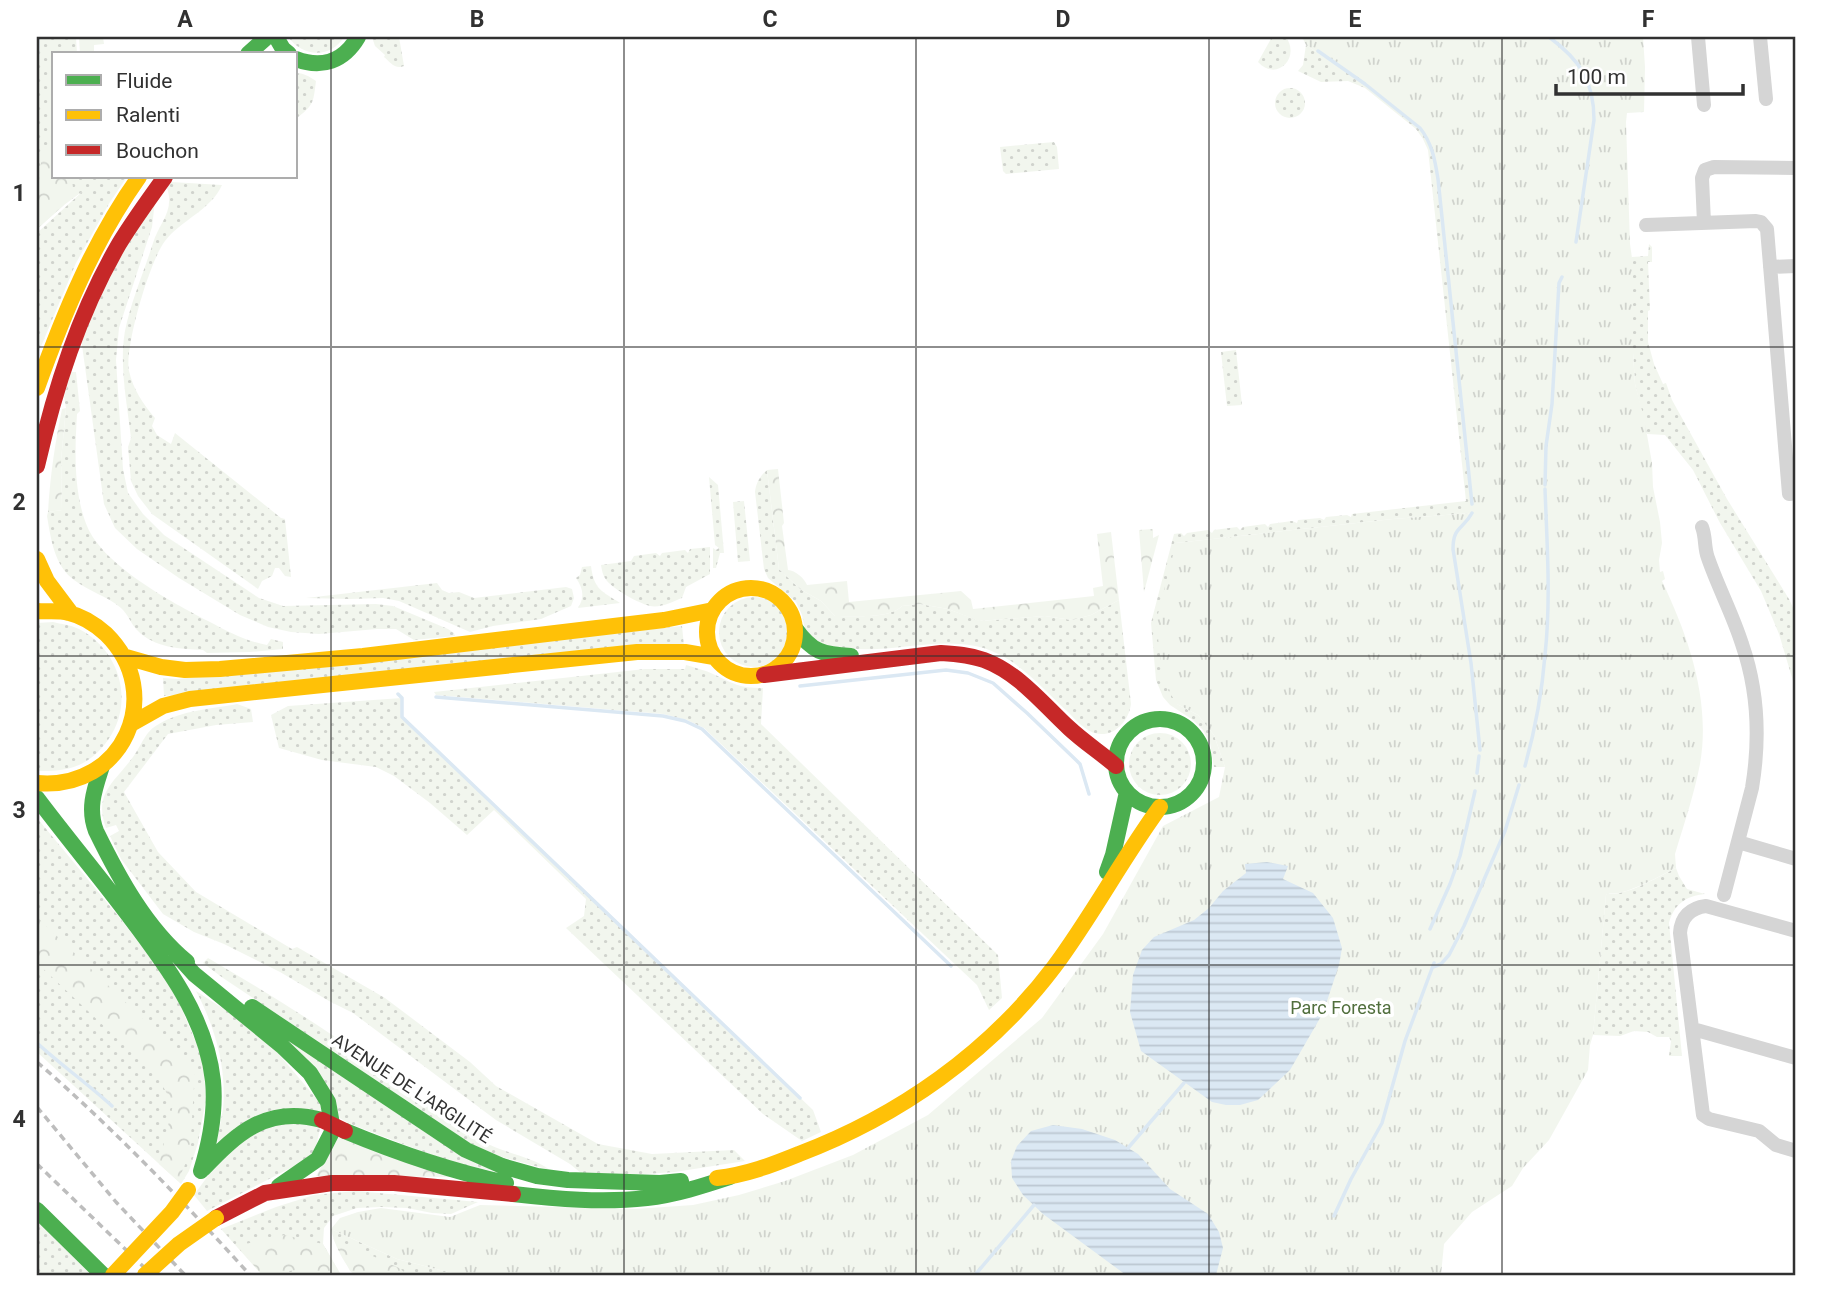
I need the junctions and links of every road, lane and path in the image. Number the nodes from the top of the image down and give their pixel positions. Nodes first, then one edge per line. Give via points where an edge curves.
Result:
1 (267, 37) edge
2 (276, 37) edge
3 (358, 37) edge
4 (1698, 37) edge
5 (1760, 37) edge
6 (250, 52) edge
7 (287, 52) edge
8 (298, 60) edge
9 (1766, 99) dead end
10 (1704, 106) dead end
11 (1796, 168) edge
12 (138, 178) edge
13 (164, 178) edge
14 (1704, 223) junction
15 (1646, 225) dead end
16 (1796, 266) edge
17 (1770, 267) junction
18 (37, 388) edge
19 (37, 466) edge
20 (1796, 493) edge
21 (1702, 527) dead end
22 (37, 559) edge
23 (713, 610) junction
24 (37, 611) edge
25 (71, 613) junction
26 (795, 628) junction
27 (126, 657) junction
28 (714, 657) junction
29 (894, 658) junction
30 (764, 674) junction
31 (131, 724) junction
32 (1125, 737) junction
33 (1090, 744) junction
34 (102, 766) junction
35 (1116, 766) junction
36 (37, 783) edge
37 (1127, 792) junction
38 (37, 798) edge
39 (1160, 807) junction
40 (1738, 842) junction
41 (1796, 859) edge
42 (1724, 895) dead end
43 (1097, 901) junction
44 (1796, 931) edge
45 (176, 954) junction
46 (1693, 1030) junction
47 (1796, 1058) edge
48 (1796, 1150) edge
49 (201, 1171) junction
50 (730, 1177) junction
51 (660, 1183) junction
52 (265, 1193) junction
53 (37, 1210) edge
54 (103, 1275) edge
55 (113, 1275) edge
56 (145, 1275) edge

1 - 6 main road
2 - 7 main road
3 - 8 main road via 340,59 312,64
4 - 10 street
5 - 9 street
11 - 14 street via 1709,168 1702,178
12 - 18 main road via 84,267
13 - 19 main road via 120,240 93,290 47,419
14 - 15 street
14 - 17 street via 1761,222 1767,229
16 - 17 street
17 - 20 street via 1789,494
21 - 40 street via 1707,556 1742,642 1755,700 1755,770
22 - 25 main road via 51,589
23 - 26 main road via 727,595 758,589 783,603
23 - 27 main road via 664,620 220,669 161,667
23 - 28 main road via 707,642
24 - 25 main road
25 - 27 main road via 112,637
26 - 29 main road via 815,651 828,655
26 - 30 main road via 788,657
27 - 31 main road via 134,679
28 - 30 main road via 736,674
28 - 31 main road via 669,652 610,654 191,699 163,706
29 - 30 main road
29 - 33 main road via 948,653 987,660 1013,676
31 - 34 main road via 120,747
32 - 33 main road
32 - 35 main road
32 - 39 main road via 1146,721 1165,720 1187,729 1202,748 1203,772 1197,787 1183,801
33 - 35 main road
34 - 36 main road via 78,780
34 - 45 main road, AVENUE DE L'ARGILITÉ via 92,819 119,875
35 - 37 main road
37 - 39 main road via 1136,800
37 - 43 main road, AVENUE DE L'ARGILITÉ
38 - 49 main road via 193,1007 214,1082 210,1136
39 - 43 main road, AVENUE DE L'ARGILITÉ
40 - 41 street
40 - 42 street
43 - 50 main road, AVENUE DE L'ARGILITÉ via 1029,997 999,1031 941,1078 855,1132
44 - 46 street via 1712,907 1689,912 1680,933
45 - 51 main road, AVENUE DE L'ARGILITÉ via 466,1150 537,1176
45 - 52 main road via 310,1072 332,1109 326,1149 296,1178
46 - 47 street
46 - 48 street via 1703,1115 1759,1131 1776,1145
49 - 51 main road, bridge via 245,1129 297,1114 322,1119 409,1158 504,1183 591,1188
49 - 55 main road, bridge via 172,1212
50 - 51 main road, AVENUE DE L'ARGILITÉ
50 - 52 main road via 676,1193 603,1201 394,1183 332,1183
52 - 56 main road, bridge via 193,1231
53 - 54 main road

